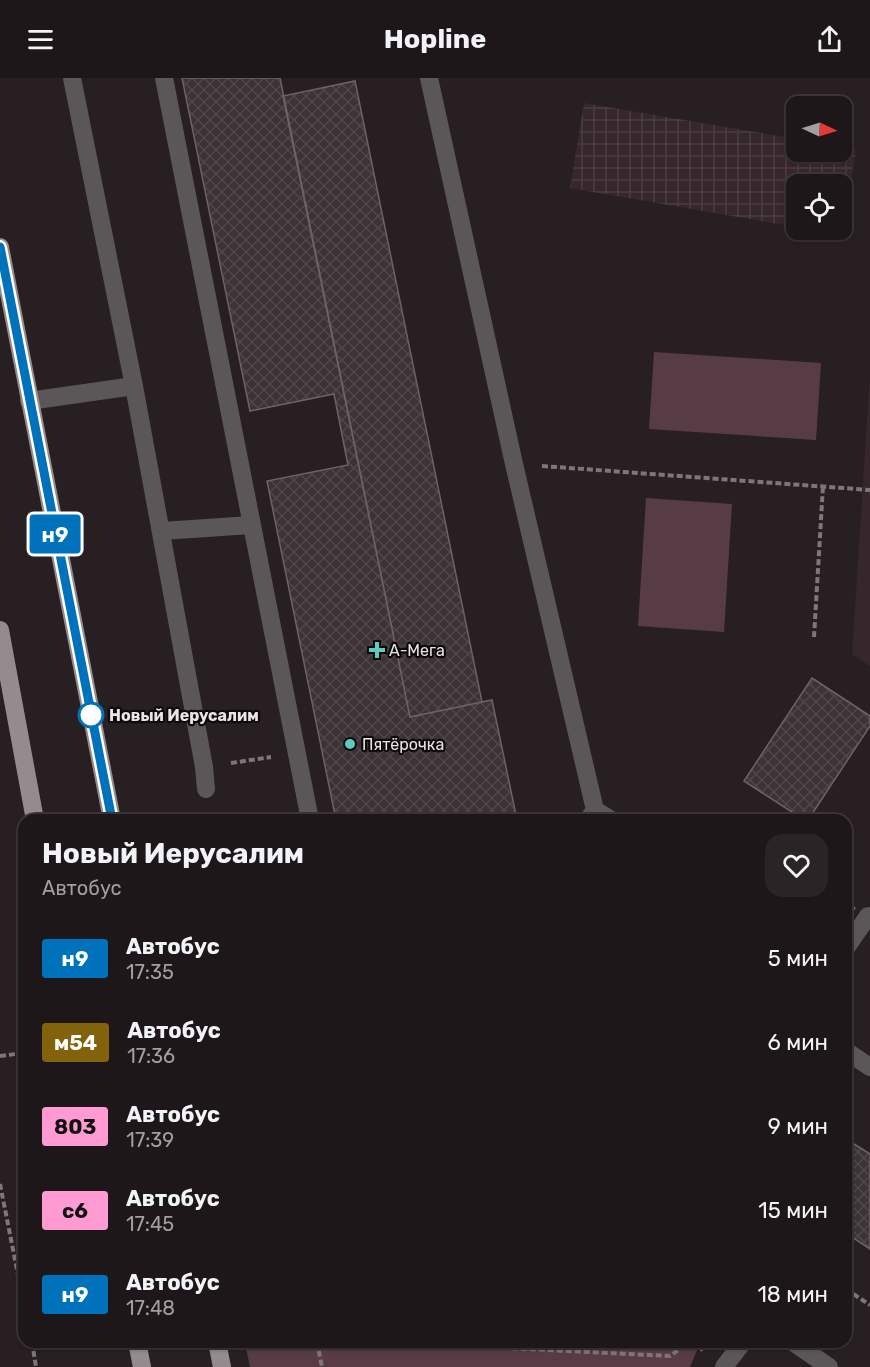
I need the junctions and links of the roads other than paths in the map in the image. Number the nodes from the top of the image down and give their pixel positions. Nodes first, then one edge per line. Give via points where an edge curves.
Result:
1 (72, 78) edge
2 (164, 78) edge
3 (429, 78) edge
4 (0, 248) edge
5 (134, 386) junction
6 (29, 401) junction
7 (251, 525) junction
8 (162, 531) junction
9 (0, 630) edge
10 (206, 789) dead end
11 (33, 814) edge
12 (111, 814) edge
13 (309, 814) edge
14 (592, 814) edge
15 (868, 916) dead end
16 (852, 939) edge
17 (852, 1055) edge
18 (870, 1067) edge
19 (139, 1348) edge
20 (219, 1348) edge
21 (738, 1348) edge
22 (802, 1348) edge
23 (142, 1367) edge
24 (222, 1367) edge
25 (724, 1367) edge
26 (829, 1367) edge

1 - 5 street
2 - 7 street
3 - 14 street
4 - 6 main road
5 - 6 street
5 - 8 street
6 - 12 main road
7 - 8 street
7 - 13 street
8 - 10 street
9 - 11 main road
15 - 16 street
17 - 18 street
19 - 23 main road
20 - 24 main road
21 - 25 street
22 - 26 street

